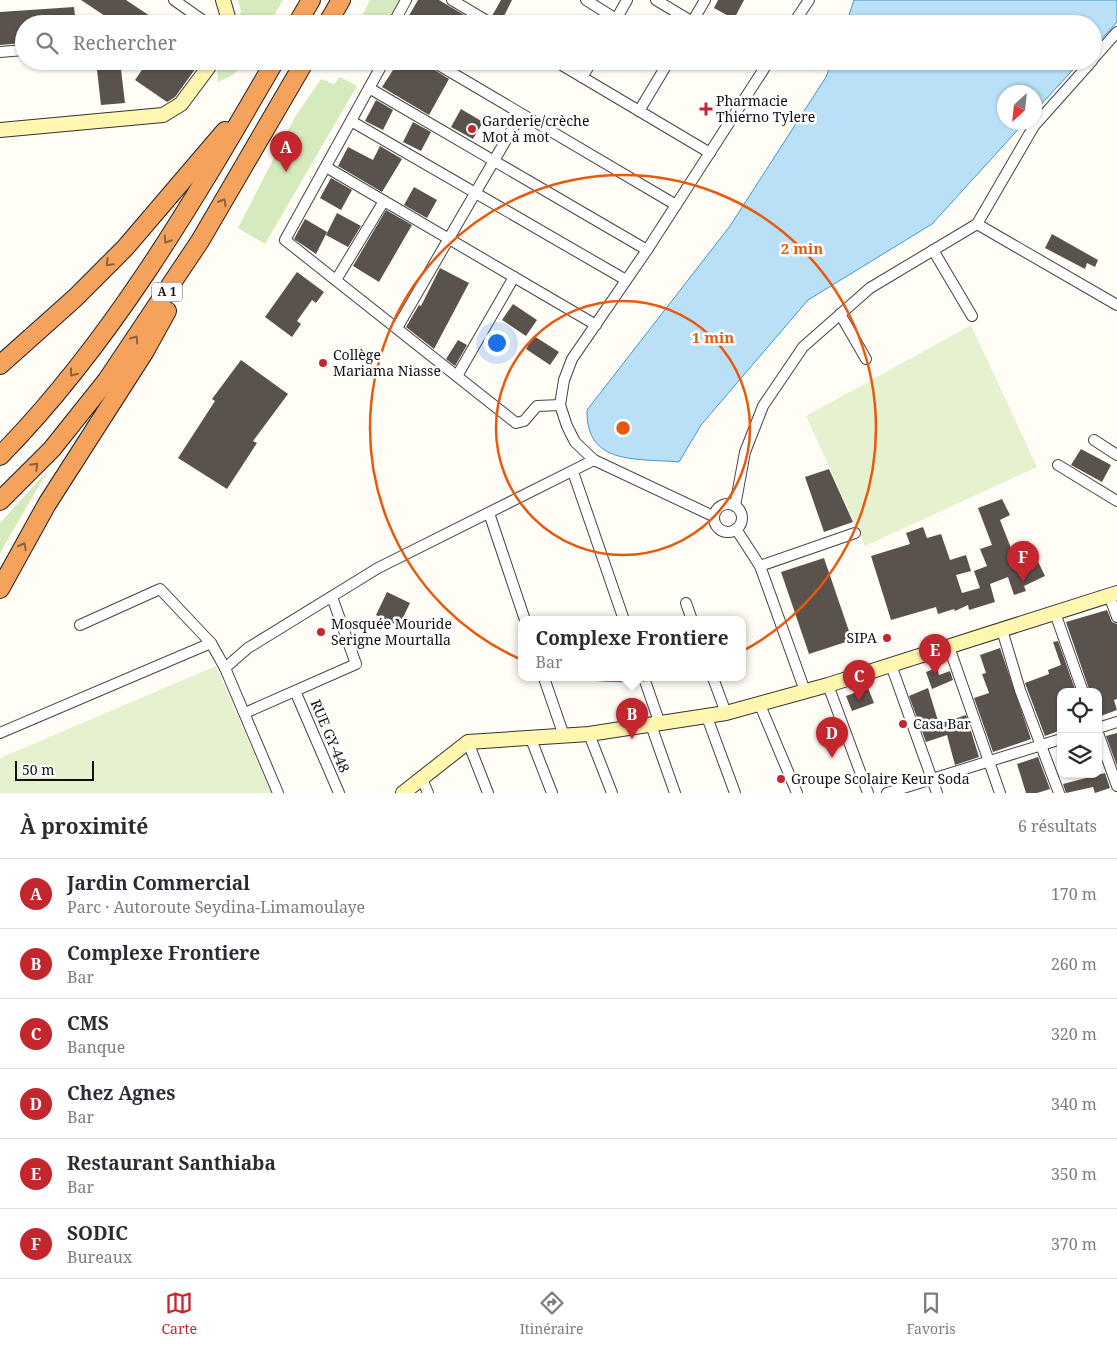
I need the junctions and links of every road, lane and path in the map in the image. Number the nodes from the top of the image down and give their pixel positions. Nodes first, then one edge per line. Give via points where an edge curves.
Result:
1 (174, 0) edge
2 (311, 0) edge
3 (341, 0) edge
4 (406, 0) edge
5 (454, 0) edge
6 (586, 0) edge
7 (627, 0) edge
8 (656, 0) edge
9 (705, 0) edge
10 (808, 0) edge
11 (223, 2) edge
12 (299, 13) edge
13 (195, 15) edge
14 (227, 15) edge
15 (332, 15) edge
16 (398, 15) edge
17 (478, 15) edge
18 (606, 15) edge
19 (618, 15) edge
20 (680, 15) edge
21 (697, 15) edge
22 (799, 15) edge
23 (1117, 32) edge
24 (1102, 49) edge
25 (15, 51) edge
26 (0, 52) edge
27 (206, 70) edge
28 (270, 70) edge
29 (300, 70) edge
30 (379, 70) edge
31 (447, 70) edge
32 (570, 70) edge
33 (586, 70) edge
34 (664, 70) edge
35 (761, 70) edge
36 (1083, 70) edge
37 (582, 77) junction
38 (265, 79) junction
39 (369, 88) junction
40 (639, 111) junction
41 (521, 114) junction
42 (351, 121) junction
43 (0, 130) edge
44 (710, 153) junction
45 (494, 161) junction
46 (326, 167) junction
47 (476, 193) junction
48 (384, 201) junction
49 (676, 204) junction
50 (978, 224) junction
51 (449, 239) junction
52 (200, 241) junction
53 (647, 250) junction
54 (934, 250) junction
55 (514, 277) junction
56 (336, 280) junction
57 (626, 280) junction
58 (1117, 305) edge
59 (840, 314) junction
60 (972, 316) dead end
61 (596, 325) junction
62 (397, 328) junction
63 (866, 359) dead end
64 (0, 365) edge
65 (457, 376) junction
66 (560, 405) junction
67 (1094, 440) dead end
68 (1117, 455) edge
69 (0, 456) edge
70 (594, 460) junction
71 (1058, 465) dead end
72 (573, 472) junction
73 (0, 501) edge
74 (1117, 501) edge
75 (735, 506) junction
76 (489, 513) junction
77 (713, 516) junction
78 (736, 529) junction
79 (855, 534) dead end
80 (760, 566) junction
81 (0, 589) edge
82 (1113, 594) edge
83 (332, 597) junction
84 (686, 603) dead end
85 (1055, 613) junction
86 (524, 616) edge
87 (623, 616) edge
88 (691, 616) edge
89 (1117, 617) edge
90 (80, 626) dead end
91 (1002, 630) junction
92 (211, 643) junction
93 (949, 648) junction
94 (891, 665) junction
95 (225, 668) junction
96 (545, 681) edge
97 (645, 681) edge
98 (714, 681) edge
99 (828, 685) junction
100 (1082, 688) edge
101 (295, 691) junction
102 (805, 691) junction
103 (760, 705) junction
104 (245, 713) junction
105 (726, 713) junction
106 (707, 718) junction
107 (1117, 722) edge
108 (655, 725) junction
109 (1102, 727) edge
110 (0, 733) edge
111 (589, 734) junction
112 (564, 736) junction
113 (531, 739) junction
114 (1057, 741) edge
115 (468, 742) junction
116 (1041, 745) junction
117 (1102, 745) edge
118 (989, 762) junction
119 (422, 779) junction
120 (932, 779) junction
121 (1117, 786) edge
122 (278, 793) edge
123 (339, 793) edge
124 (403, 793) edge
125 (428, 793) edge
126 (488, 793) edge
127 (552, 793) edge
128 (612, 793) edge
129 (675, 793) edge
130 (735, 793) edge
131 (797, 793) edge
132 (868, 793) edge
133 (887, 793) edge
134 (937, 793) edge
135 (1000, 793) edge
136 (1059, 793) edge

1 - 13 street
2 - 12 highway
3 - 15 highway
4 - 16 street
5 - 17 street
6 - 18 street
7 - 19 street
8 - 20 street
9 - 21 street
10 - 22 street
11 - 14 street
23 - 24 street
25 - 26 street
27 - 43 street via 181,104 163,115
28 - 38 highway, A 1
52 -> 29 highway, A 1
30 - 39 street
31 - 41 street
32 - 37 street
33 - 37 street
34 - 40 street
35 - 44 street
36 - 50 street via 1034,126
37 - 40 street
38 -> 64 highway, A 1 via 125,248
38 -> 69 highway, A 1 via 126,304 48,404
39 - 42 street
39 - 45 street
40 - 44 street
41 - 45 street
41 - 49 street
42 - 46 street
42 - 47 street
44 - 49 street
45 - 47 street
45 - 53 street
46 - 48 street
46 - 56 street via 285,240
47 - 51 street
47 - 57 street
48 - 51 street
48 - 56 street
49 - 53 street
50 - 54 street
50 - 58 street
51 - 55 street
51 - 62 street
73 -> 52 highway, A 1 via 78,419
81 -> 52 highway via 65,474 145,351
53 - 57 street
54 - 59 street via 870,288
54 - 60 street
55 - 61 street
55 - 65 street
56 - 62 street
57 - 61 street
59 - 63 street
59 - 75 street via 804,347 763,406 745,452
61 - 66 street via 572,359
62 - 65 street
65 - 66 street via 516,423 524,421 537,406
66 - 70 street via 576,442
67 - 68 street
70 - 72 street
70 - 77 street
71 - 74 street
72 - 76 street
72 - 87 street
75 - 77 street via 721,505
75 - 78 street via 742,517
76 - 83 street via 378,568
76 - 86 street
77 - 78 street via 718,528 730,532
78 - 80 street
79 - 80 street
80 - 102 street
82 - 85 street
82 - 89 street
83 - 95 street via 248,648
83 - 101 street via 356,664
84 - 88 street
85 - 91 street
85 - 100 street
90 - 92 street via 160,588
91 - 93 street
91 - 116 street
92 - 95 street
92 - 110 street
93 - 94 street
93 - 118 street
94 - 99 street
94 - 120 street
95 - 104 street
96 - 112 street
97 - 108 street
98 - 105 street
99 - 102 street
99 - 132 street
101 - 104 street
101 - 123 street, RUE GY-448
102 - 103 street
103 - 105 street
103 - 131 street
104 - 122 street
105 - 106 street
106 - 108 street
106 - 130 street
107 - 109 street
108 - 111 street
108 - 129 street
111 - 112 street
111 - 128 street
112 - 113 street
113 - 115 street
113 - 127 street
114 - 116 street
115 - 119 street
115 - 126 street
116 - 118 street
116 - 136 street
117 - 121 street
118 - 120 street
118 - 135 street
119 - 124 street
119 - 125 street
120 - 133 street
120 - 134 street

